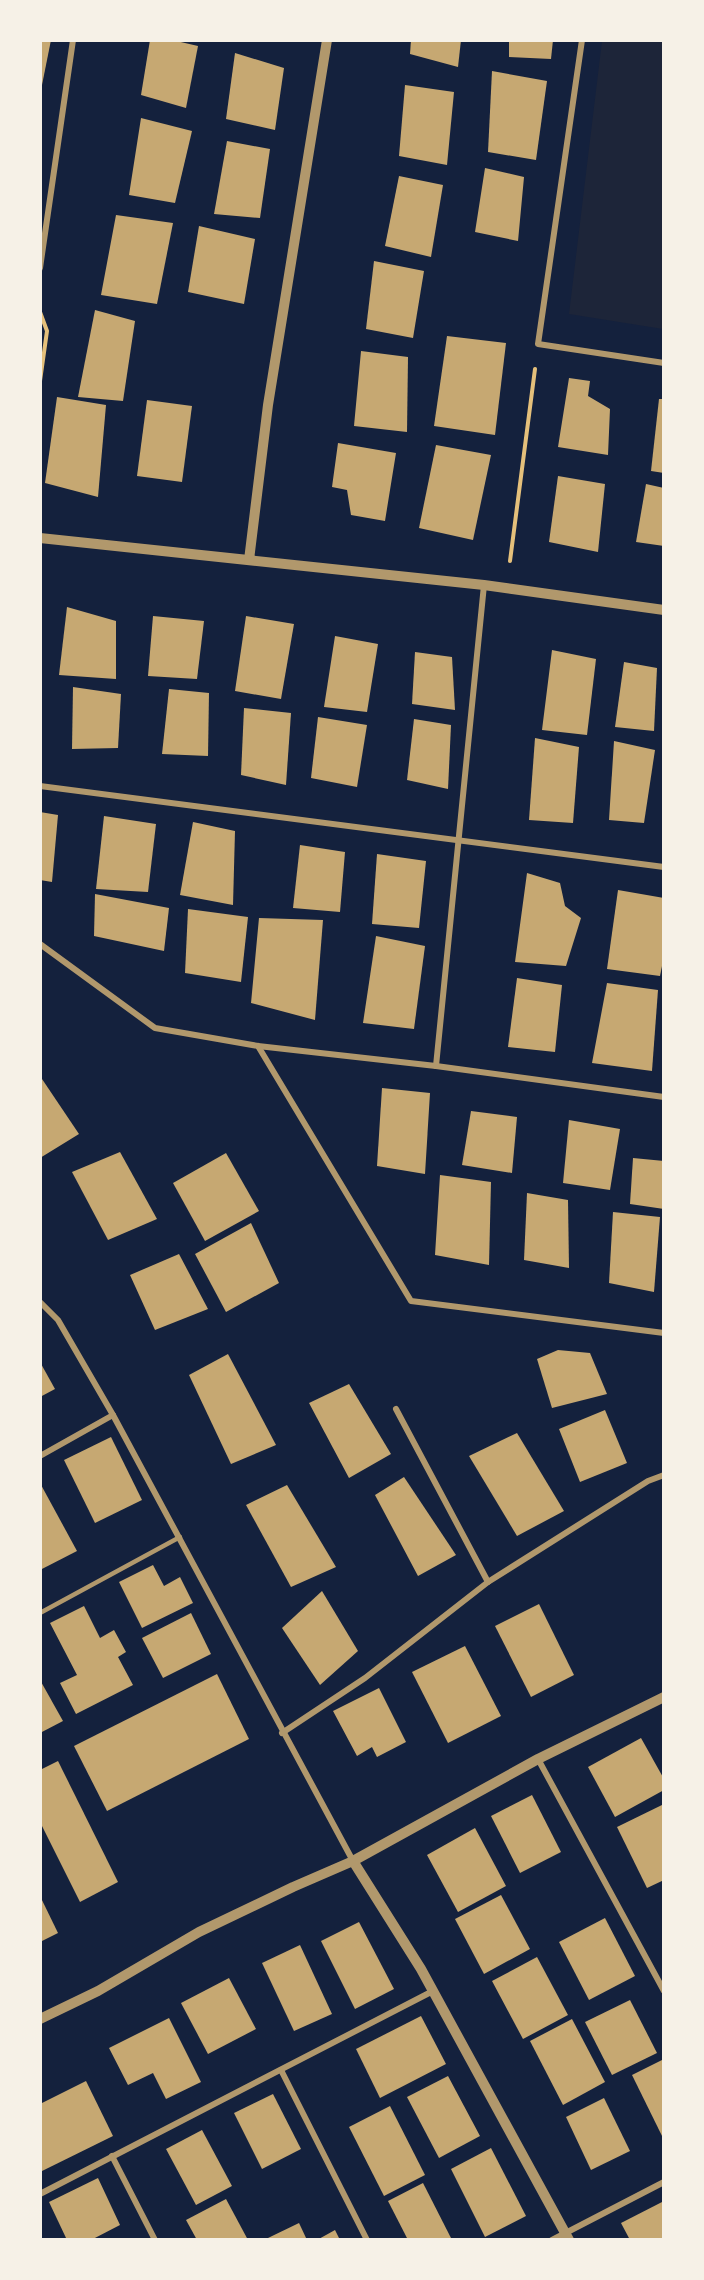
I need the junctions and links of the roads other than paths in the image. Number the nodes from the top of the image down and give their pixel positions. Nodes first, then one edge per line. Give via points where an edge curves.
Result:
1 (73, 40) edge
2 (327, 40) edge
3 (582, 40) edge
4 (40, 268) edge
5 (663, 363) edge
6 (40, 538) edge
7 (249, 560) junction
8 (484, 585) junction
9 (663, 610) edge
10 (40, 786) edge
11 (459, 840) junction
12 (663, 867) edge
13 (40, 944) edge
14 (258, 1046) junction
15 (436, 1066) junction
16 (663, 1097) edge
17 (40, 1302) edge
18 (663, 1333) edge
19 (396, 1409) dead end
20 (113, 1415) junction
21 (40, 1456) edge
22 (663, 1475) edge
23 (180, 1537) junction
24 (488, 1582) junction
25 (40, 1613) edge
26 (663, 1697) edge
27 (282, 1733) junction
28 (538, 1759) junction
29 (354, 1862) junction
30 (433, 1991) junction
31 (663, 1991) edge
32 (40, 2019) edge
33 (281, 2070) junction
34 (112, 2156) junction
35 (663, 2182) edge
36 (40, 2194) edge
37 (567, 2236) edge
38 (154, 2240) edge
39 (367, 2240) edge
40 (552, 2240) edge

1 - 4 street
2 - 7 street via 268,405
3 - 5 street via 538,344
6 - 7 street
7 - 8 street
8 - 9 street
8 - 11 street
10 - 11 street
11 - 12 street
11 - 15 street
13 - 14 street via 155,1028
14 - 15 street
14 - 18 street via 411,1301
15 - 16 street
17 - 20 street via 58,1320
19 - 24 street
20 - 21 street
20 - 23 street
22 - 24 street
23 - 25 lane
23 - 27 street
24 - 27 street via 365,1678
26 - 28 street
27 - 29 street
28 - 29 street
28 - 31 street
29 - 30 street
29 - 32 street via 199,1932
30 - 33 street
30 - 37 street
33 - 34 street
33 - 39 street
34 - 36 street
34 - 38 street
35 - 37 street
37 - 40 street

